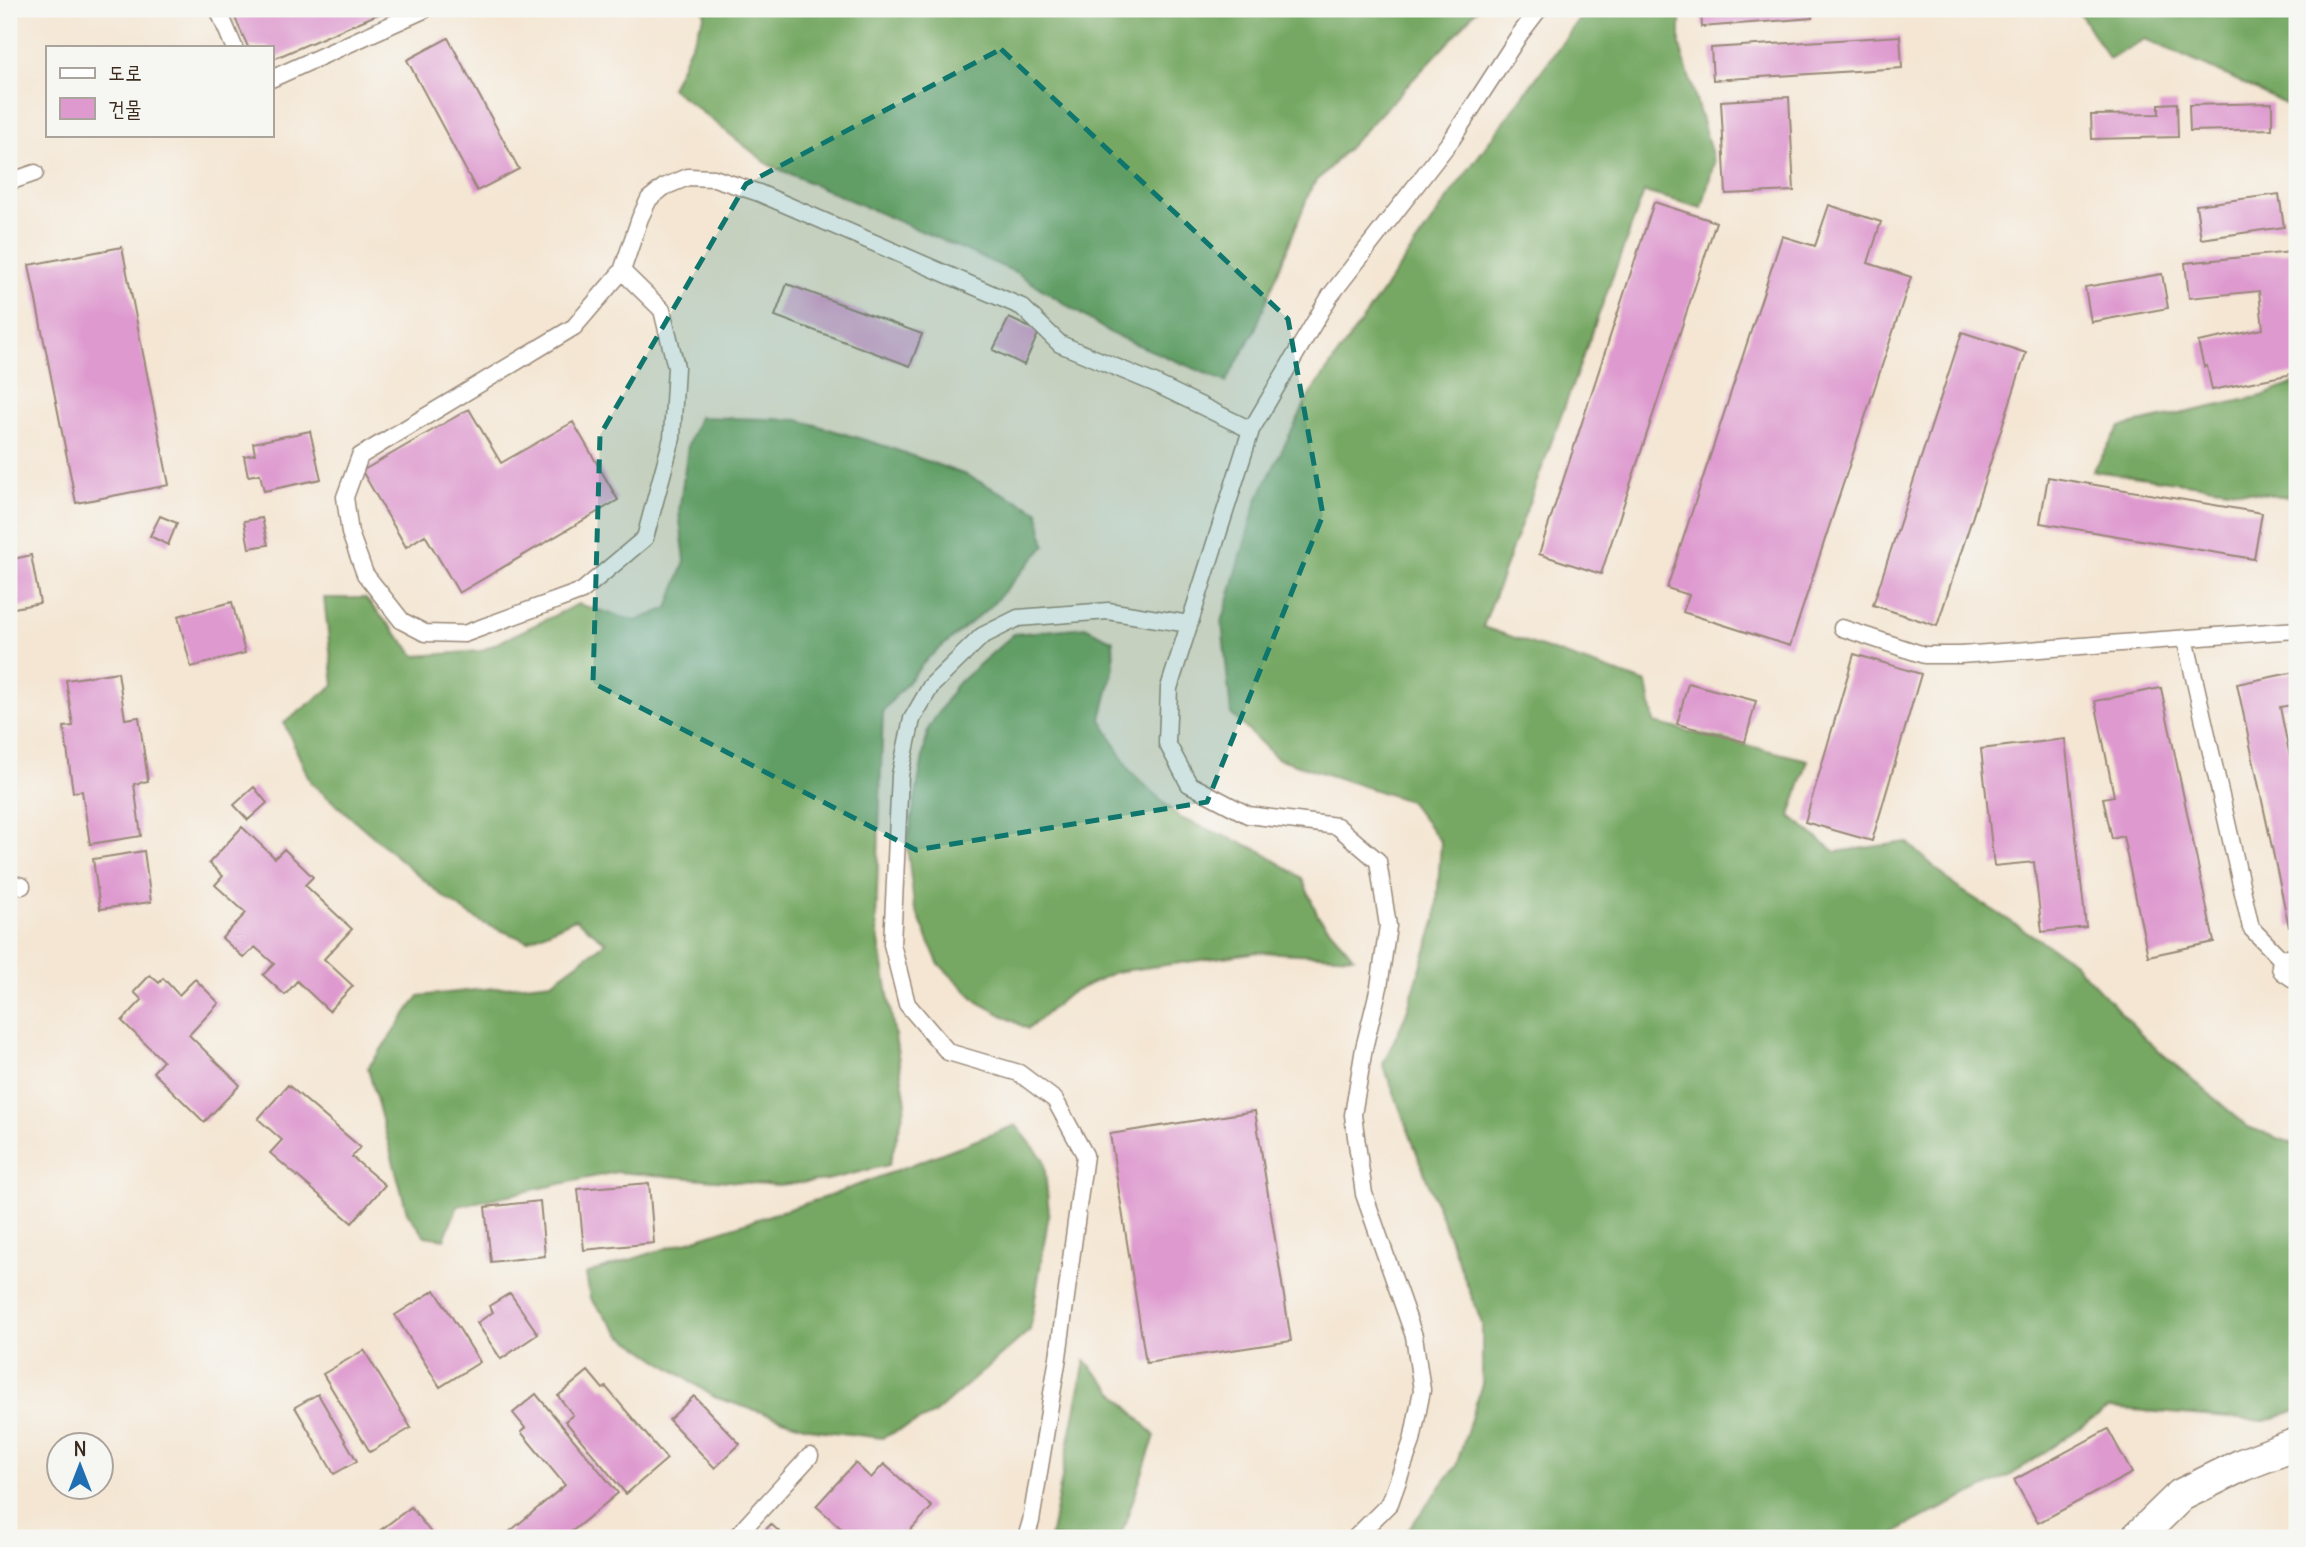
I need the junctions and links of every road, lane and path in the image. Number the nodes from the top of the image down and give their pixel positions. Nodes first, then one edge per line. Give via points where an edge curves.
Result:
1 (218, 9) edge
2 (426, 9) edge
3 (1539, 9) edge
4 (234, 46) edge
5 (273, 78) edge
6 (35, 173) dead end
7 (9, 182) edge
8 (622, 271) junction
9 (1251, 430) junction
10 (1189, 624) junction
11 (1842, 628) dead end
12 (2297, 630) edge
13 (2185, 638) junction
14 (2293, 969) edge
15 (2297, 1444) edge
16 (810, 1456) dead end
17 (735, 1538) edge
18 (1026, 1538) edge
19 (1356, 1538) edge
20 (2137, 1538) edge

1 - 4 lane
2 - 5 lane
3 - 9 lane via 1452,139 1330,296
6 - 7 lane
8 - 8 lane via 662,310 676,367 672,439 645,538 582,592 464,634 425,633 402,621 365,574 350,533 345,497 360,456 573,327
8 - 9 lane via 649,199 688,177 714,178 760,193 1022,307 1060,344
9 - 10 lane
10 - 18 lane via 1108,611 1018,618 982,636 931,686 912,719 900,775 892,944 907,1004 948,1052 1019,1073 1055,1100 1086,1155 1058,1357
10 - 19 lane via 1169,688 1167,743 1189,784 1248,815 1337,826 1378,861 1388,926 1353,1115 1364,1194 1415,1336 1422,1390 1412,1441 1390,1503
11 - 13 lane via 1924,655
12 - 13 lane
13 - 14 lane via 2251,928
15 - 20 street via 2181,1495
16 - 17 lane

